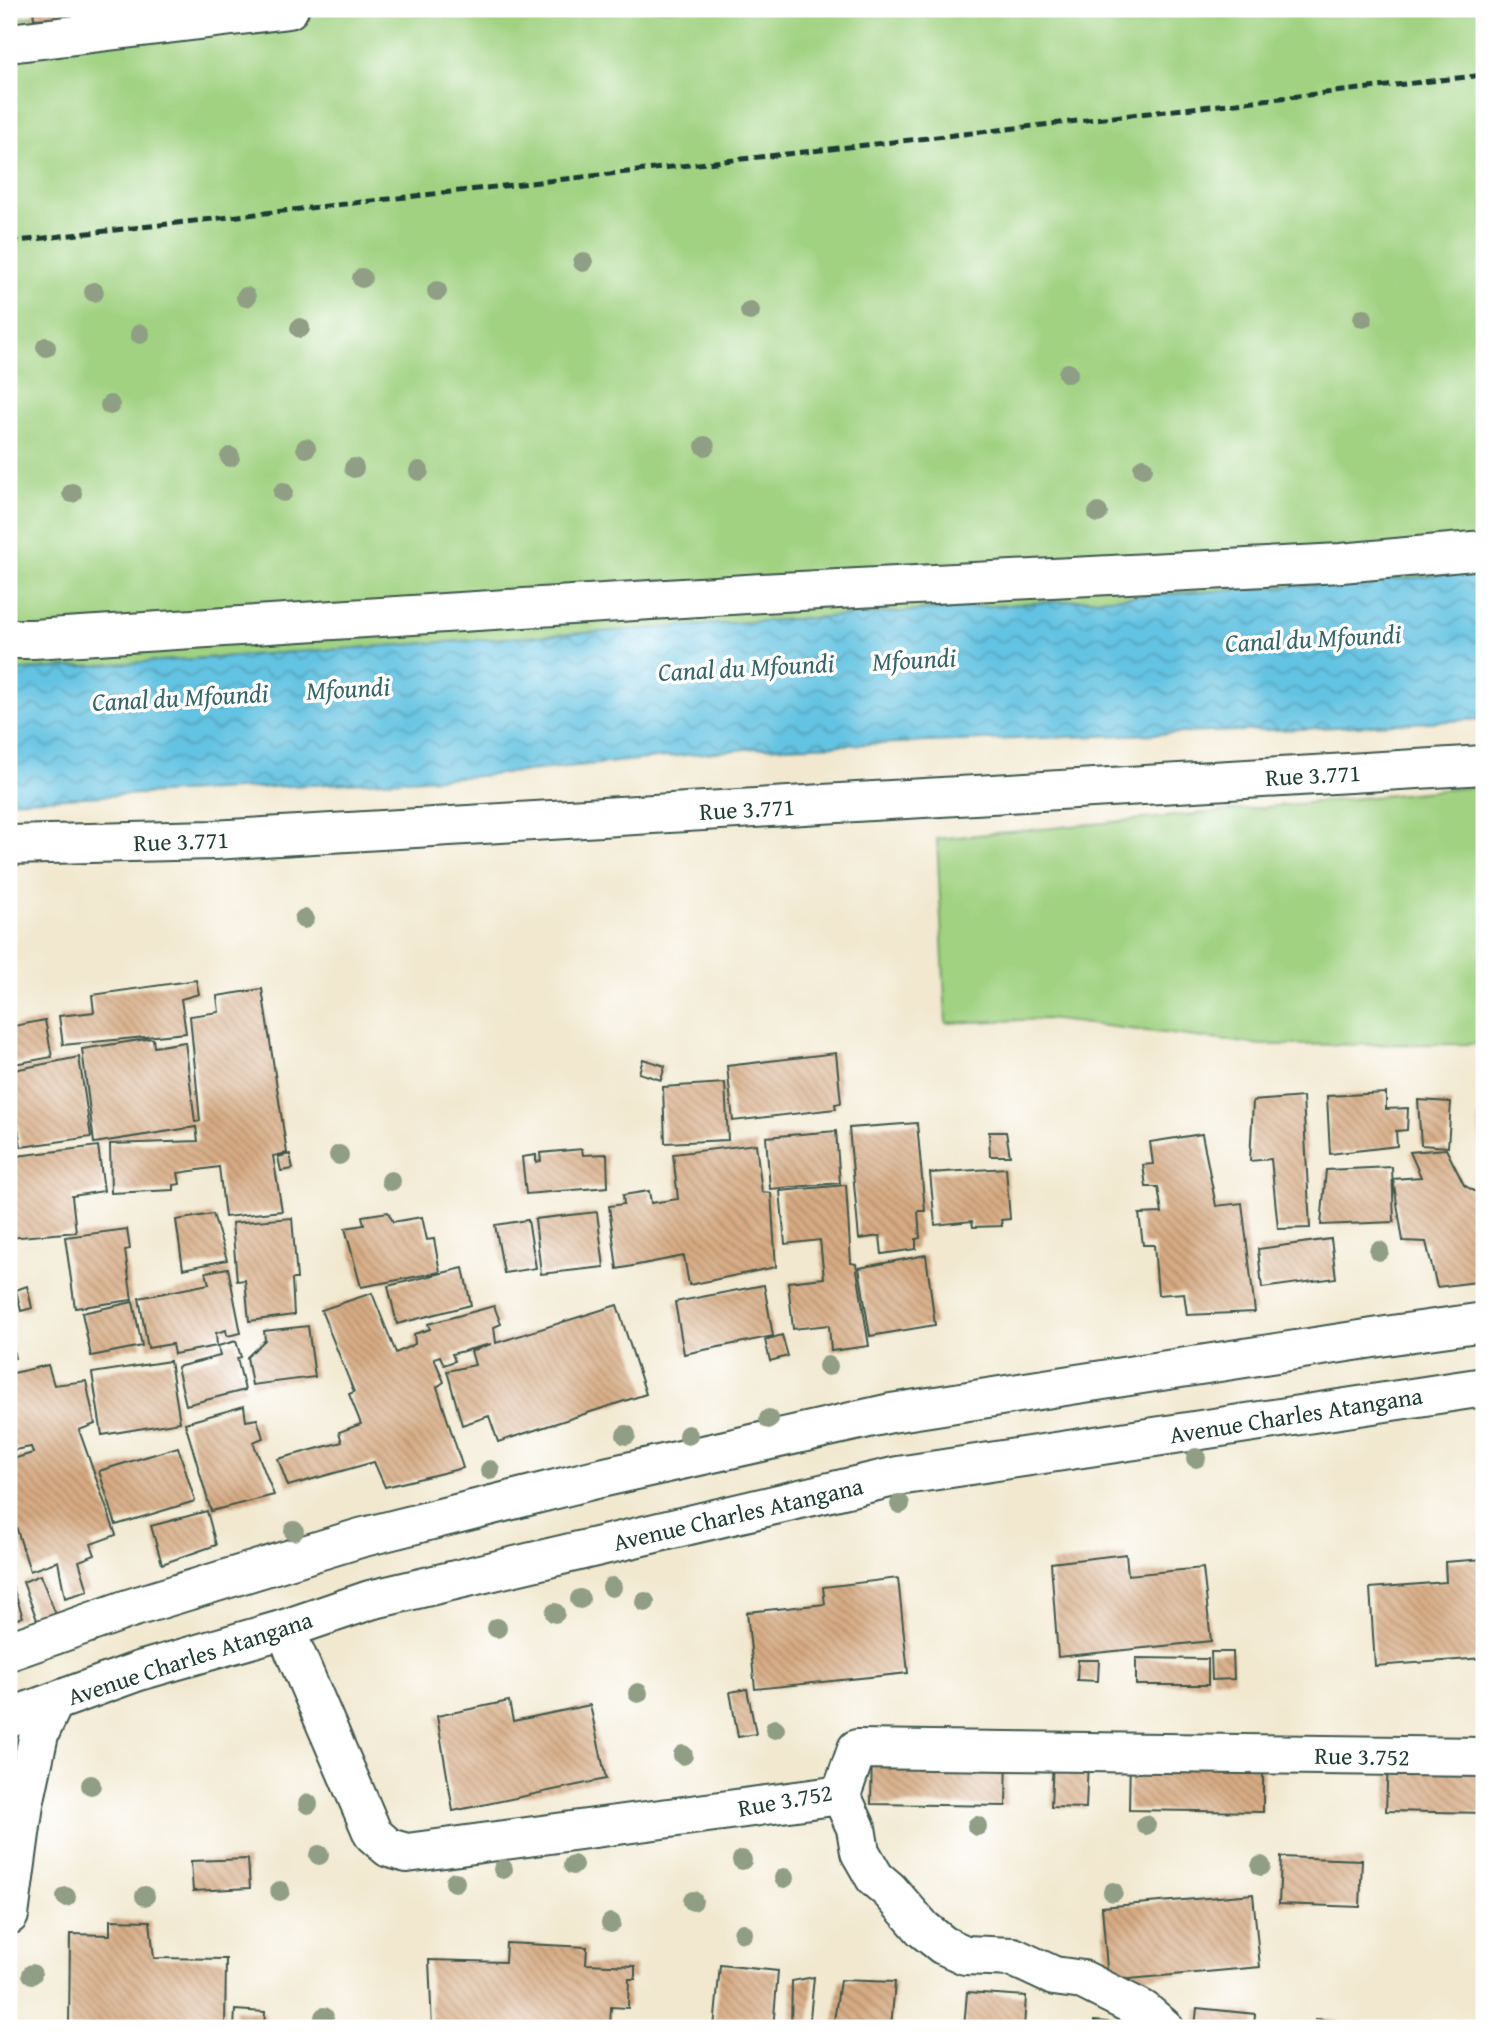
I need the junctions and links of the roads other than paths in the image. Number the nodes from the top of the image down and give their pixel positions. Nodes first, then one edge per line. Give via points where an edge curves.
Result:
1 (289, 9) edge
2 (9, 43) edge
3 (1484, 550) edge
4 (9, 639) edge
5 (1484, 765) edge
6 (9, 845) edge
7 (1484, 1322) edge
8 (1484, 1387) edge
9 (285, 1629) junction
10 (9, 1651) edge
11 (54, 1702) junction
12 (9, 1718) edge
13 (1484, 1757) edge
14 (841, 1795) junction
15 (9, 1915) edge
16 (1164, 2028) edge

1 - 2 main road
3 - 4 main road via 1342,563
5 - 6 main road, Rue 3.771 via 213,841
7 - 10 main road via 878,1416 360,1538 128,1609
8 - 9 main road, Avenue Charles Atangana via 898,1476 370,1600
9 - 11 main road, Avenue Charles Atangana via 139,1671
9 - 14 main road, Rue 3.752 via 373,1834 388,1848 407,1853
11 - 12 main road, Avenue Charles Atangana
11 - 15 main road via 39,1734 26,1793
13 - 14 main road, Rue 3.752 via 857,1749
14 - 16 main road via 856,1828 860,1852 875,1878 943,1945 965,1955 1013,1958 1054,1976 1083,1980 1143,2010

